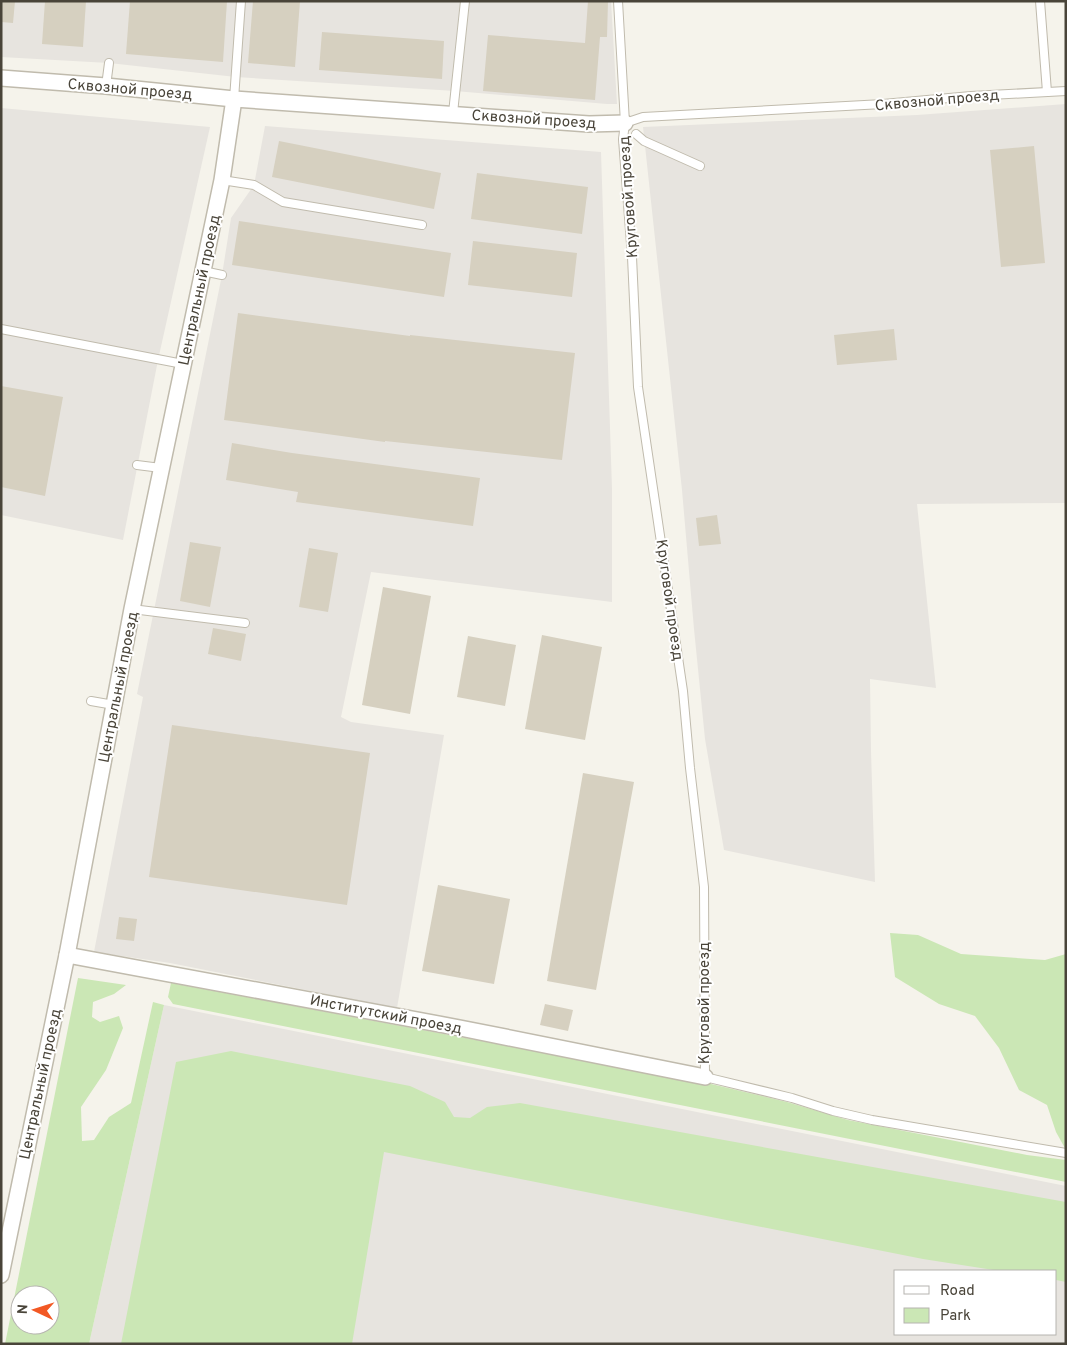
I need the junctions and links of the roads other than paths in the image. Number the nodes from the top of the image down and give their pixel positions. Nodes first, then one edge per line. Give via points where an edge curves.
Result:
1 (242, 1) edge
2 (466, 1) edge
3 (618, 1) edge
4 (1040, 1) edge
5 (108, 64) dead end
6 (1, 78) edge
7 (106, 86) junction
8 (1066, 91) edge
9 (1047, 92) junction
10 (234, 99) junction
11 (452, 113) junction
12 (630, 128) junction
13 (700, 166) dead end
14 (222, 180) junction
15 (422, 225) dead end
16 (203, 271) junction
17 (222, 275) dead end
18 (1, 329) edge
19 (183, 364) junction
20 (137, 465) dead end
21 (162, 468) junction
22 (132, 609) junction
23 (245, 623) dead end
24 (91, 701) dead end
25 (114, 705) junction
26 (67, 955) junction
27 (705, 1077) junction
28 (1066, 1153) edge
29 (1, 1275) edge

1 - 10 lane
2 - 11 lane
3 - 12 lane, Круговой проезд
4 - 9 lane
5 - 7 lane
6 - 7 street, Сквозной проезд
7 - 10 street, Сквозной проезд
8 - 9 lane, Сквозной проезд
9 - 12 lane, Сквозной проезд via 643,117
10 - 11 street, Сквозной проезд
10 - 14 street, Центральный проезд
11 - 12 street, Сквозной проезд
12 - 13 lane via 644,141
12 - 27 lane, Круговой проезд via 622,139 638,387 683,691 704,887
14 - 15 lane via 254,185 283,202
14 - 16 street, Центральный проезд
16 - 17 lane
16 - 19 street, Центральный проезд
18 - 19 lane
19 - 21 street, Центральный проезд
20 - 21 lane
21 - 22 street, Центральный проезд
22 - 23 lane
22 - 25 street, Центральный проезд
24 - 25 lane
25 - 26 street, Центральный проезд
26 - 27 street, Институтский проезд via 460,1024
26 - 29 street, Центральный проезд
27 - 28 lane via 872,1120

